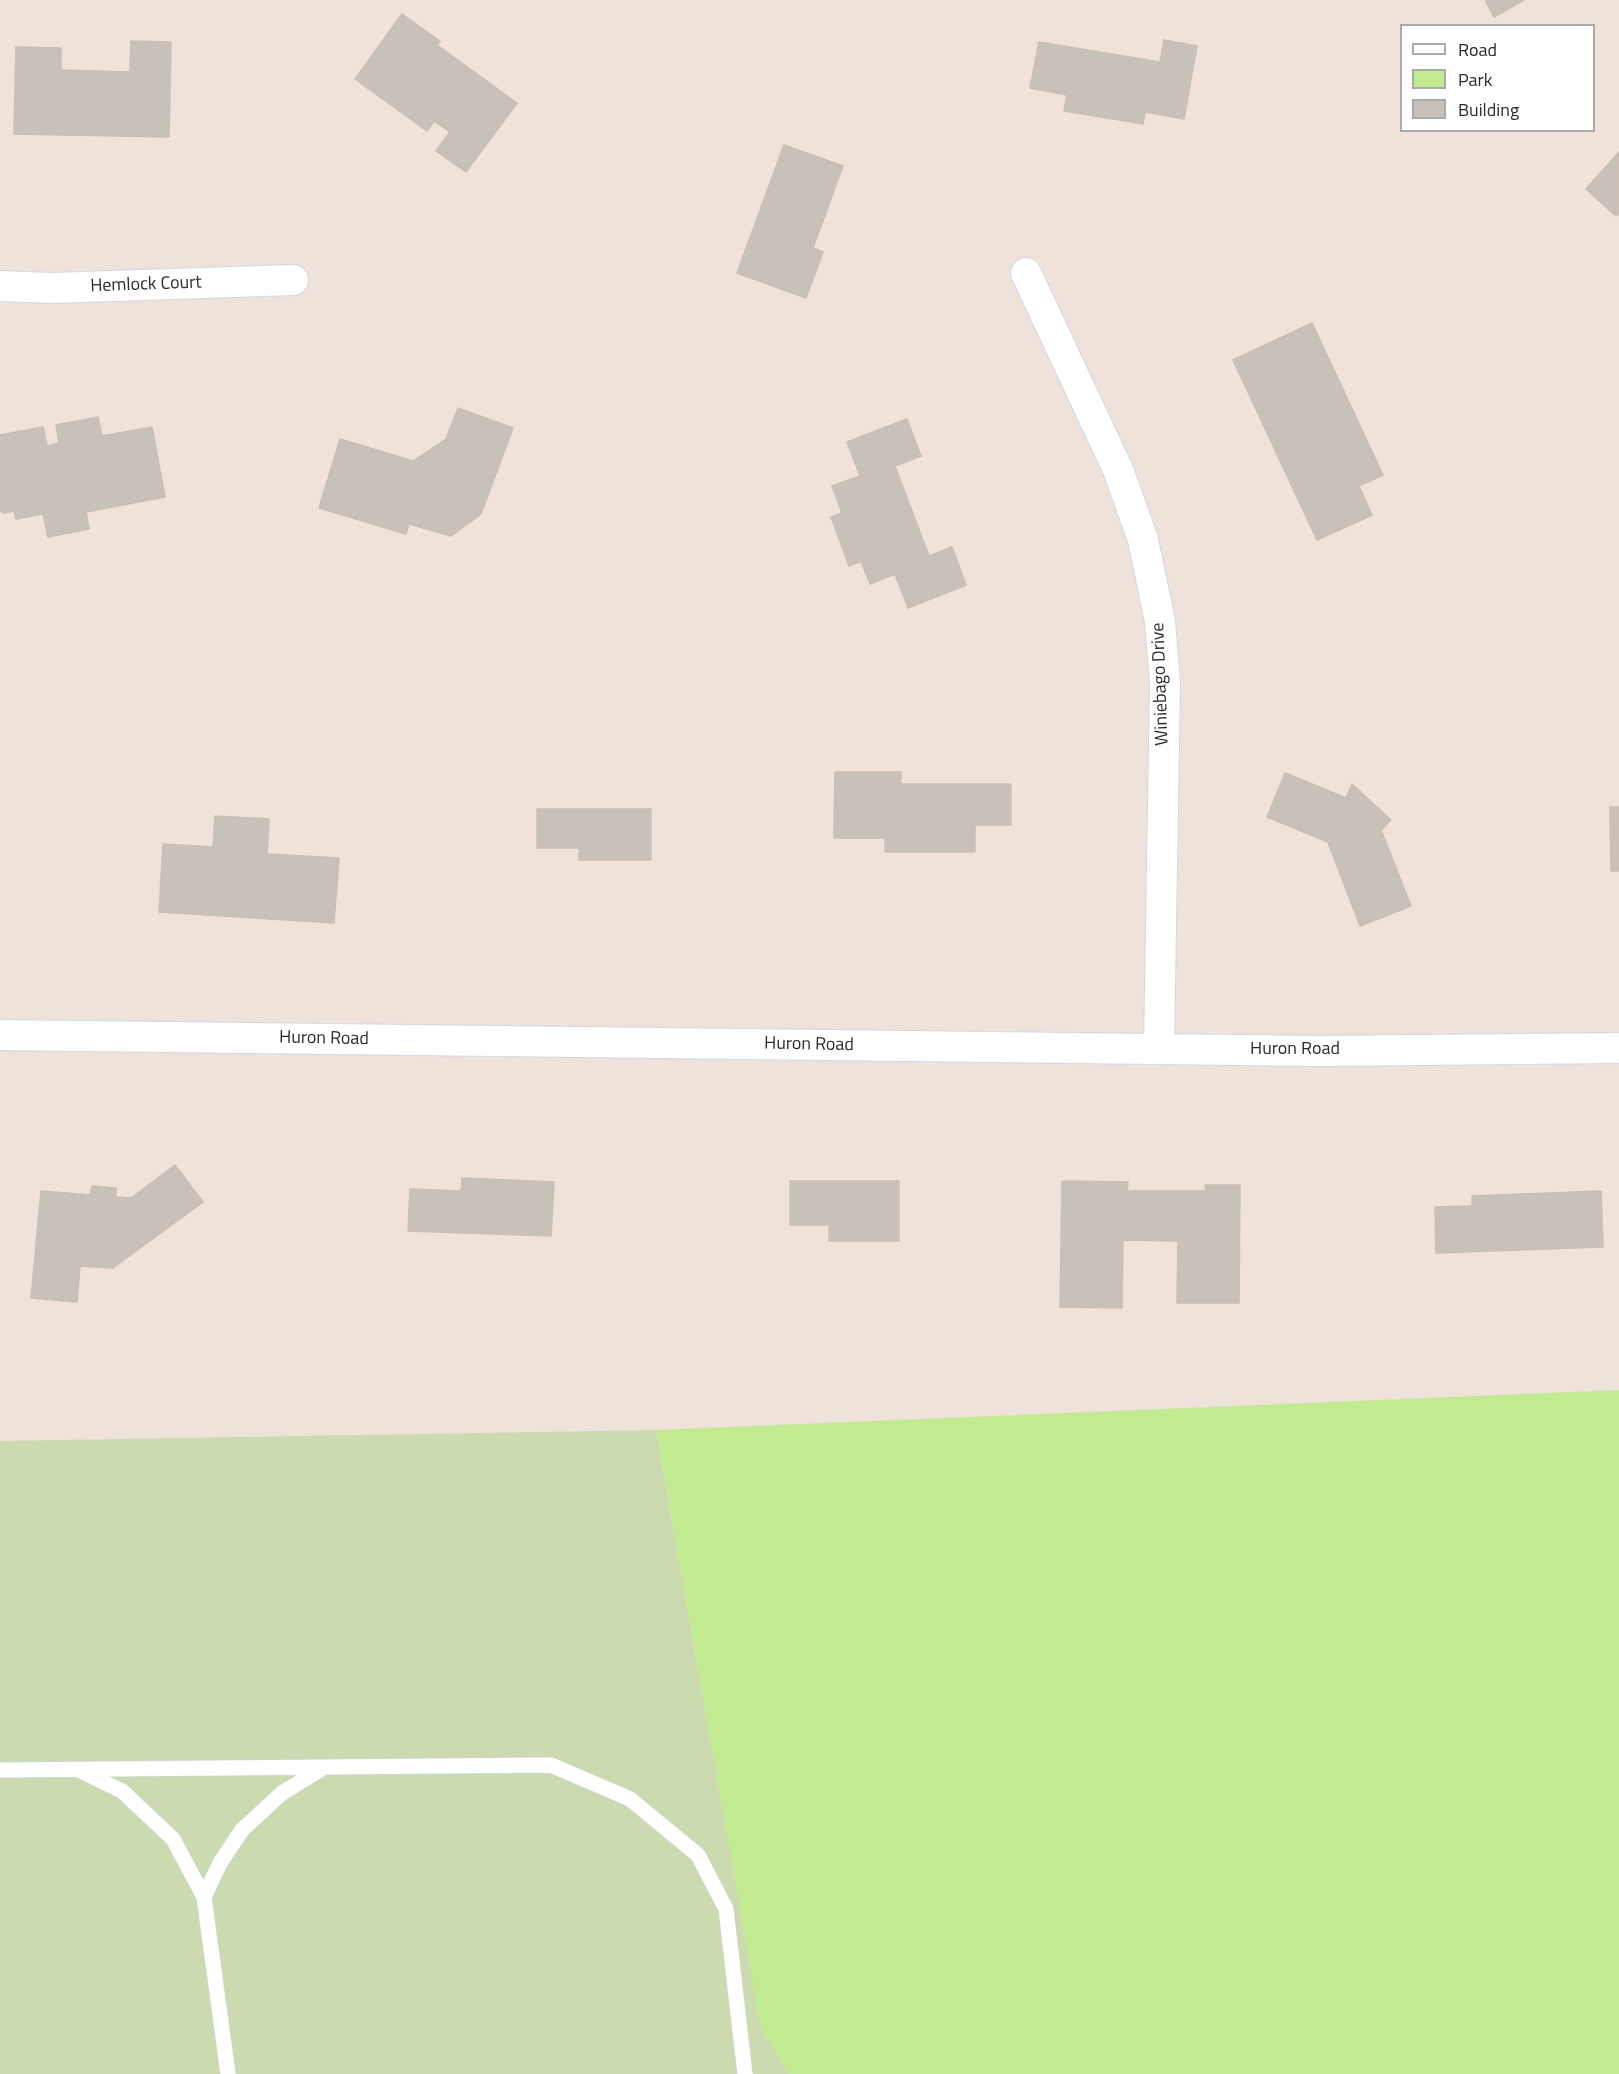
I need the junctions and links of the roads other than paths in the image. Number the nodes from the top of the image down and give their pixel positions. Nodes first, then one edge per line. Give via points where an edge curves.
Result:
1 (1026, 273) dead end
2 (293, 280) dead end
3 (0, 286) edge
4 (0, 1035) edge
5 (1619, 1048) edge
6 (1159, 1049) junction
7 (324, 1767) junction
8 (0, 1770) edge
9 (78, 1770) junction
10 (204, 1897) junction
11 (228, 2074) edge
12 (745, 2074) edge

1 - 6 street, Winiebago Drive via 1119,472 1143,540 1160,621 1165,683
2 - 3 street, Hemlock Court via 52,288
4 - 6 street, Huron Road
5 - 6 street, Huron Road
7 - 9 lane
7 - 10 lane via 282,1793 242,1830
7 - 12 lane via 551,1765 630,1799 698,1855 726,1909
8 - 9 lane
9 - 10 lane via 122,1791 173,1839
10 - 11 lane

